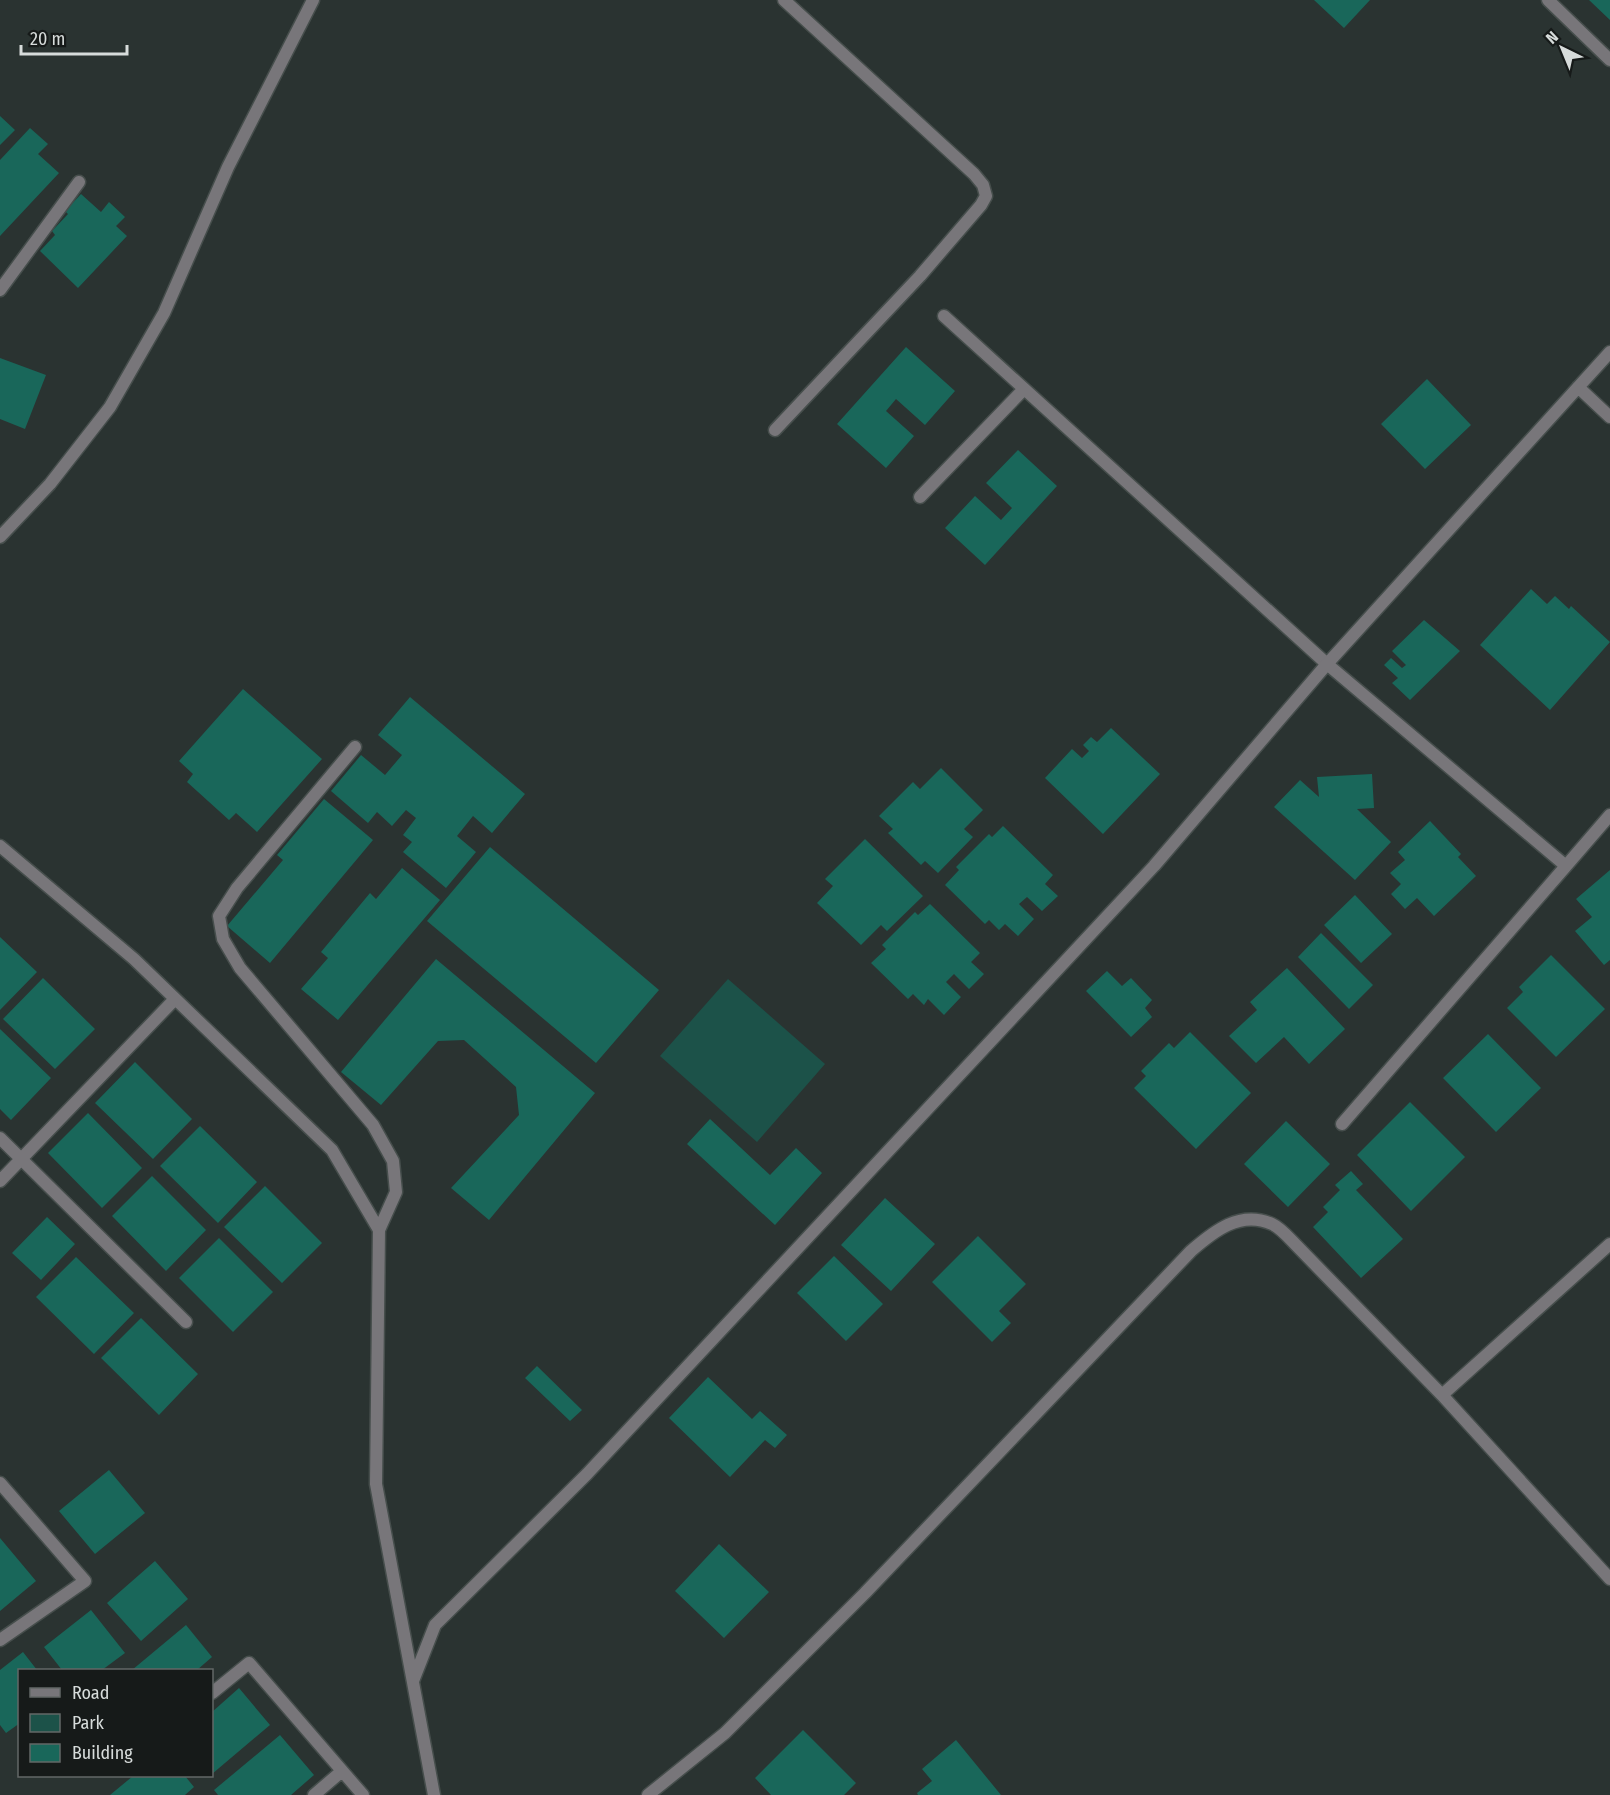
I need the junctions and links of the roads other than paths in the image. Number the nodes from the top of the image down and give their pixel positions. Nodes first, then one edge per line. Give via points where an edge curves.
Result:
1 (314, 0) edge
2 (784, 0) edge
3 (1548, 0) edge
4 (1610, 60) edge
5 (79, 182) dead end
6 (0, 290) edge
7 (944, 316) dead end
8 (1610, 352) edge
9 (1578, 387) junction
10 (1024, 389) junction
11 (1610, 417) edge
12 (775, 430) dead end
13 (920, 497) dead end
14 (0, 537) edge
15 (1328, 664) junction
16 (355, 747) dead end
17 (1610, 815) edge
18 (0, 846) edge
19 (1566, 866) junction
20 (175, 999) junction
21 (1342, 1124) dead end
22 (0, 1138) edge
23 (22, 1159) junction
24 (0, 1181) edge
25 (379, 1230) junction
26 (1610, 1244) edge
27 (186, 1322) dead end
28 (1442, 1395) junction
29 (0, 1483) edge
30 (1610, 1579) edge
31 (0, 1640) edge
32 (413, 1681) junction
33 (213, 1692) edge
34 (342, 1772) junction
35 (314, 1795) edge
36 (363, 1795) edge
37 (434, 1795) edge
38 (648, 1795) edge

1 - 14 street via 228,167 164,313 110,407 51,484
2 - 12 street via 974,174 986,195 920,276
3 - 4 street
5 - 6 street
7 - 10 street
8 - 9 street
9 - 11 street
9 - 15 street
10 - 13 street
10 - 15 street
15 - 19 street
15 - 32 street via 1154,866 828,1218 587,1474 435,1625
16 - 25 street via 237,888 219,916 223,939 240,968 373,1125 393,1161 396,1192
17 - 19 street
18 - 20 street via 134,959
19 - 21 street
20 - 23 street
20 - 25 street via 332,1150
22 - 23 street
23 - 24 street
23 - 27 street
25 - 32 street via 376,1484
26 - 28 street
28 - 30 street
28 - 38 street via 1272,1224 1242,1218 1212,1232 741,1717
29 - 31 street via 85,1581
32 - 37 street
33 - 34 street via 249,1663
34 - 35 street
34 - 36 street

